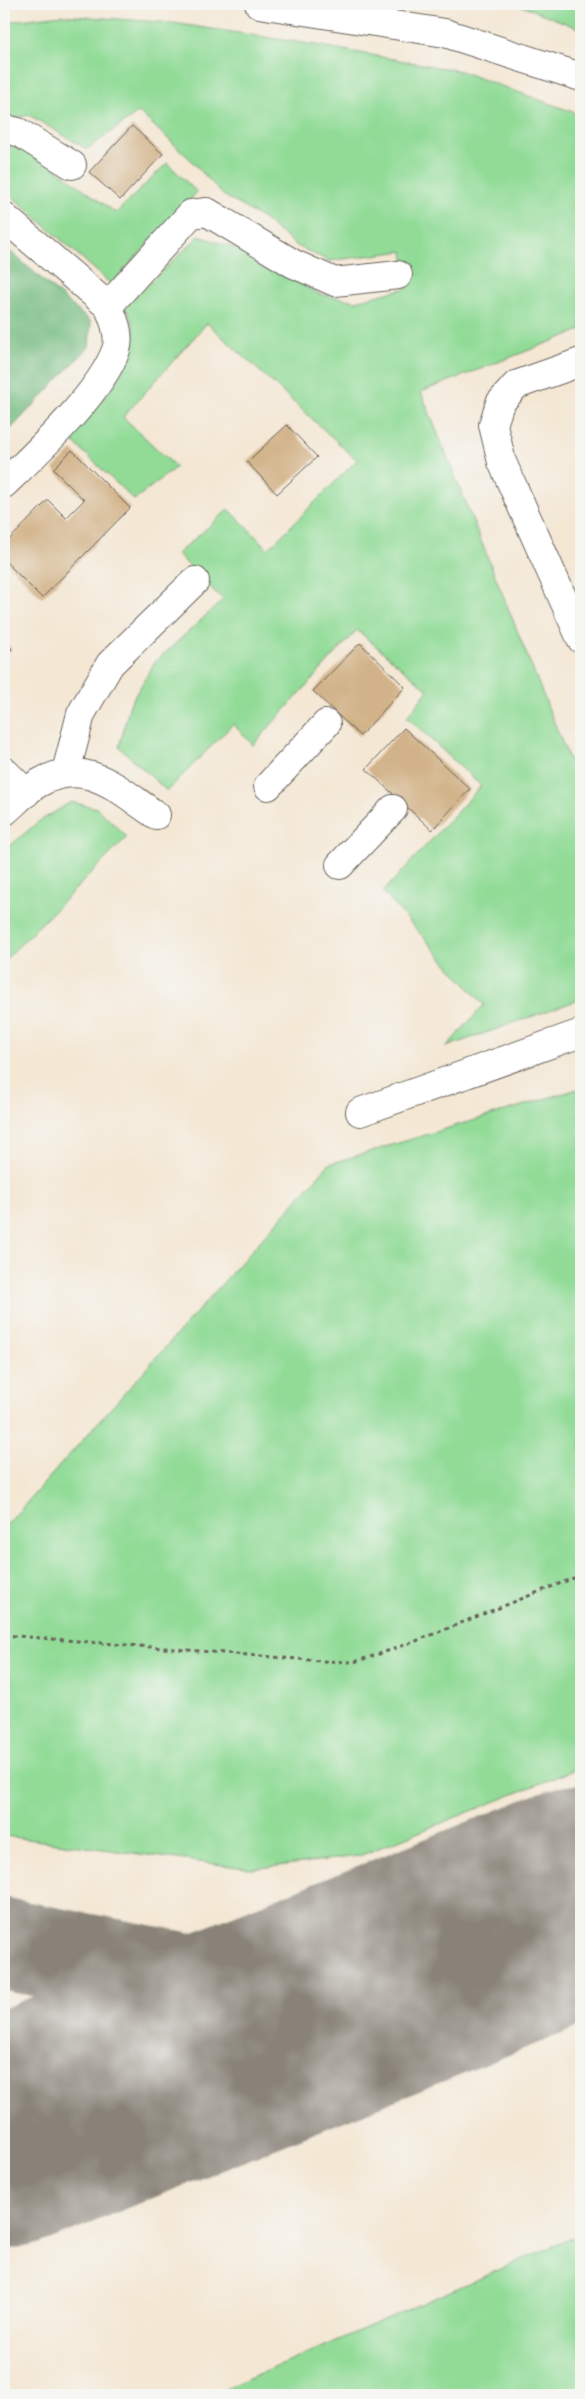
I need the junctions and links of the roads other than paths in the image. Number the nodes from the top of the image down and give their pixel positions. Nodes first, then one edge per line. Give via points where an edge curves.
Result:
1 (260, 4) edge
2 (581, 77) edge
3 (4, 129) edge
4 (72, 165) dead end
5 (4, 217) edge
6 (398, 275) dead end
7 (108, 306) junction
8 (581, 362) edge
9 (4, 484) edge
10 (195, 581) dead end
11 (581, 639) edge
12 (326, 724) dead end
13 (4, 771) edge
14 (66, 772) junction
15 (268, 786) dead end
16 (26, 793) junction
17 (393, 809) dead end
18 (4, 812) edge
19 (156, 815) dead end
20 (340, 865) dead end
21 (581, 1033) edge
22 (360, 1112) dead end

1 - 2 street via 445,33
3 - 4 street via 18,132
5 - 7 street
6 - 7 street via 335,282 294,264 207,212 191,214
7 - 9 street via 116,324 116,348 104,372 77,409
8 - 11 street via 516,385 500,403 493,425 502,462
10 - 14 street via 110,664 81,714
12 - 15 street
13 - 16 street
14 - 16 street via 39,783
14 - 19 street via 96,775
16 - 18 street
17 - 20 street
21 - 22 street

